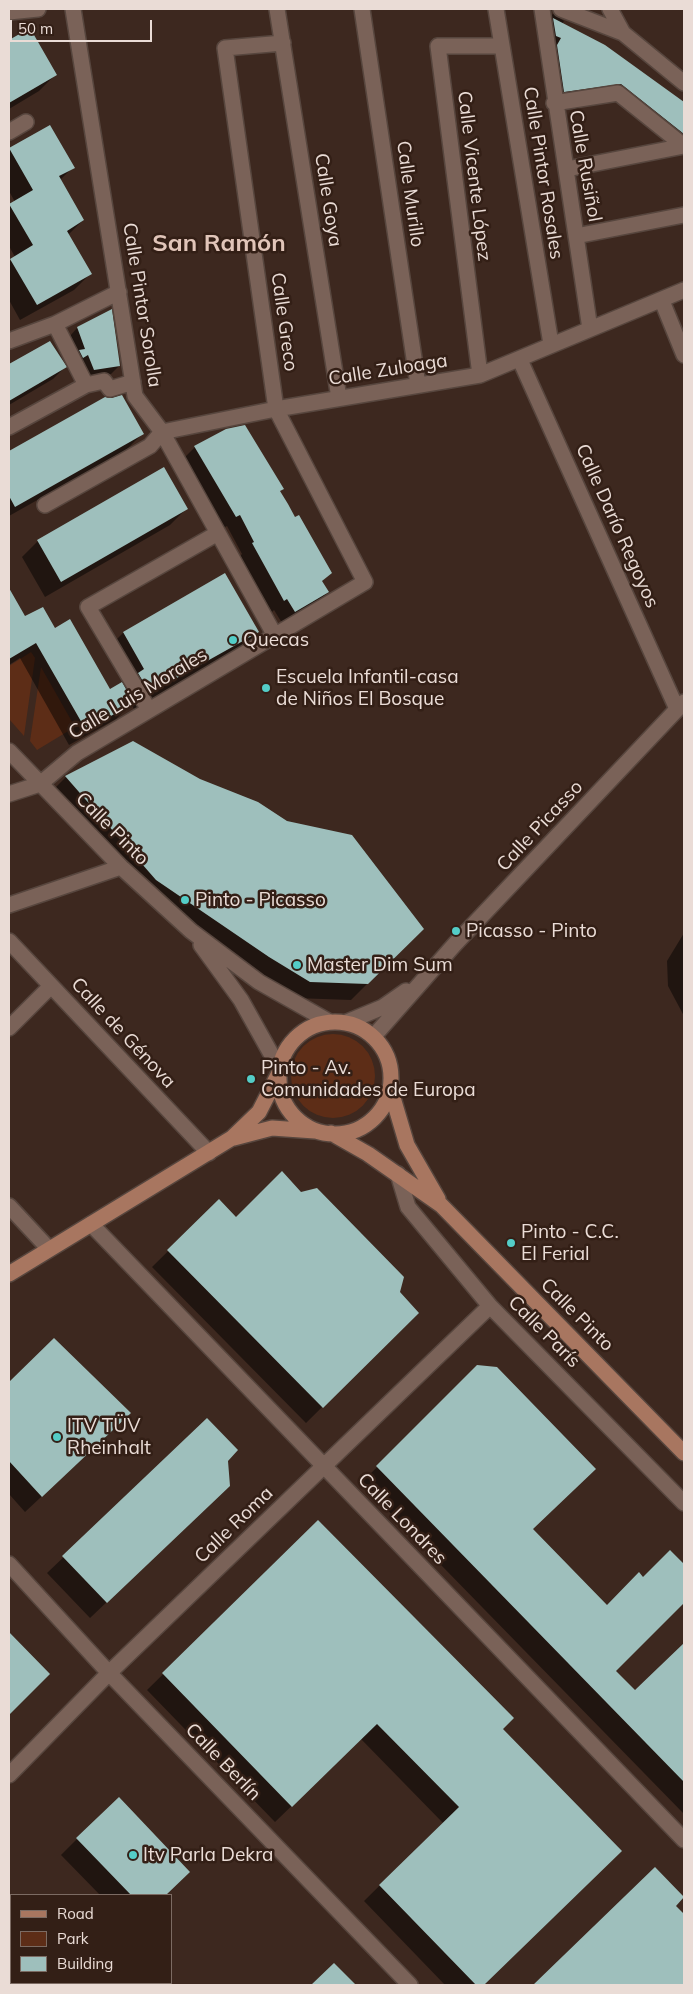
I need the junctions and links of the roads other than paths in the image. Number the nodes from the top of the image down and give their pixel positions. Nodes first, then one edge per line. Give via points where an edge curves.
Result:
1 (38, 9) edge
2 (73, 9) edge
3 (277, 9) edge
4 (362, 9) edge
5 (496, 9) edge
6 (542, 9) edge
7 (561, 9) edge
8 (610, 9) edge
9 (9, 12) edge
10 (623, 33) junction
11 (283, 43) junction
12 (502, 46) junction
13 (684, 83) edge
14 (554, 103) junction
15 (26, 122) dead end
16 (9, 132) edge
17 (684, 146) edge
18 (567, 169) junction
19 (684, 215) edge
20 (576, 236) junction
21 (684, 290) edge
22 (119, 292) junction
23 (662, 301) junction
24 (55, 324) junction
25 (590, 329) junction
26 (9, 341) edge
27 (550, 344) junction
28 (684, 355) edge
29 (520, 360) junction
30 (480, 375) junction
31 (133, 382) junction
32 (86, 385) junction
33 (418, 385) junction
34 (339, 398) junction
35 (276, 409) junction
36 (9, 427) edge
37 (162, 432) junction
38 (45, 505) dead end
39 (218, 533) junction
40 (364, 582) joint
41 (274, 634) junction
42 (681, 705) edge
43 (149, 710) junction
44 (9, 750) edge
45 (40, 784) junction
46 (9, 794) edge
47 (121, 867) junction
48 (9, 905) edge
49 (191, 931) junction
50 (9, 941) edge
51 (425, 978) junction
52 (51, 986) junction
53 (328, 1021) junction
54 (348, 1022) junction
55 (9, 1028) edge
56 (374, 1036) junction
57 (279, 1070) junction
58 (391, 1091) junction
59 (325, 1133) junction
60 (232, 1138) junction
61 (209, 1153) junction
62 (398, 1174) junction
63 (442, 1205) junction
64 (9, 1206) edge
65 (92, 1224) junction
66 (49, 1249) junction
67 (9, 1274) edge
68 (490, 1306) junction
69 (684, 1453) edge
70 (323, 1466) junction
71 (684, 1503) edge
72 (9, 1564) edge
73 (109, 1673) junction
74 (9, 1775) edge
75 (684, 1840) edge
76 (410, 1985) edge

1 - 9 street
2 - 22 street, Calle Pintor Sorolla
3 - 11 street, Calle Goya
4 - 33 street, Calle Murillo
5 - 12 street, Calle Pintor Rosales
6 - 14 street, Calle Rusiñol
7 - 10 street
8 - 10 street
10 - 13 street
11 - 34 street, Calle Goya
11 - 35 street, Calle Greco via 225,48
12 - 27 street, Calle Pintor Rosales
12 - 30 street, Calle Vicente López via 438,46
14 - 17 street via 618,93
14 - 18 street, Calle Rusiñol
15 - 16 street
17 - 18 street
18 - 20 street, Calle Rusiñol
19 - 20 street
20 - 25 street, Calle Rusiñol
21 - 23 street, Calle Zuloaga
22 - 24 street
22 - 31 street, Calle Pintor Sorolla
23 - 25 street, Calle Zuloaga
23 - 28 street
24 - 26 street
24 - 32 street
25 - 27 street, Calle Zuloaga
27 - 29 street, Calle Zuloaga
29 - 30 street, Calle Zuloaga
29 - 42 street, Calle Darío Regoyos
30 - 33 street, Calle Zuloaga
31 - 32 street via 110,389 104,382
31 - 37 street, Calle Pintor Sorolla via 135,396
32 - 36 street
33 - 34 street, Calle Zuloaga
34 - 35 street, Calle Zuloaga
35 - 37 street, Calle Zuloaga
35 - 40 street, Calle Greco
37 - 38 street via 150,446
37 - 39 street, Calle Pintor Sorolla
39 - 41 street, Calle Pintor Sorolla
39 - 43 street via 88,607
40 - 41 street, Calle Luis Morales
41 - 43 street, Calle Luis Morales
42 - 51 street, Calle Picasso
43 - 45 street, Calle Luis Morales via 77,753
44 - 45 street, Calle Pinto
45 - 46 street
45 - 47 street, Calle Pinto
47 - 48 street
47 - 49 street, Calle Pinto
49 - 53 street, Calle Pinto via 259,982
49 - 57 street, Calle Pinto via 241,1000
50 - 52 street, Calle de Génova
51 - 54 street, Calle Picasso via 383,1007
51 - 56 street, Calle Picasso
52 - 55 street
52 - 61 street, Calle de Génova
53 - 54 main road
53 - 57 main road via 311,1026 296,1036 285,1051
54 - 56 main road
56 - 58 main road via 386,1052 392,1071
57 - 59 main road via 283,1100 292,1114 304,1125
57 - 60 main road via 259,1112
58 - 59 main road via 384,1108 371,1122 355,1131
58 - 63 main road, Calle Pinto via 407,1145
59 - 60 main road via 272,1128
59 - 62 main road, Calle Pinto
60 - 61 main road
61 - 65 main road
62 - 63 main road, Calle Pinto
62 - 68 street, Calle París via 408,1207
63 - 69 main road, Calle Pinto
64 - 66 street
65 - 66 main road
65 - 70 street, Calle Londres
66 - 67 main road
68 - 70 street, Calle Roma
68 - 71 street, Calle París
70 - 73 street, Calle Roma
70 - 75 street, Calle Londres
72 - 73 street, Calle Berlín
73 - 74 street, Calle Roma
73 - 76 street, Calle Berlín

